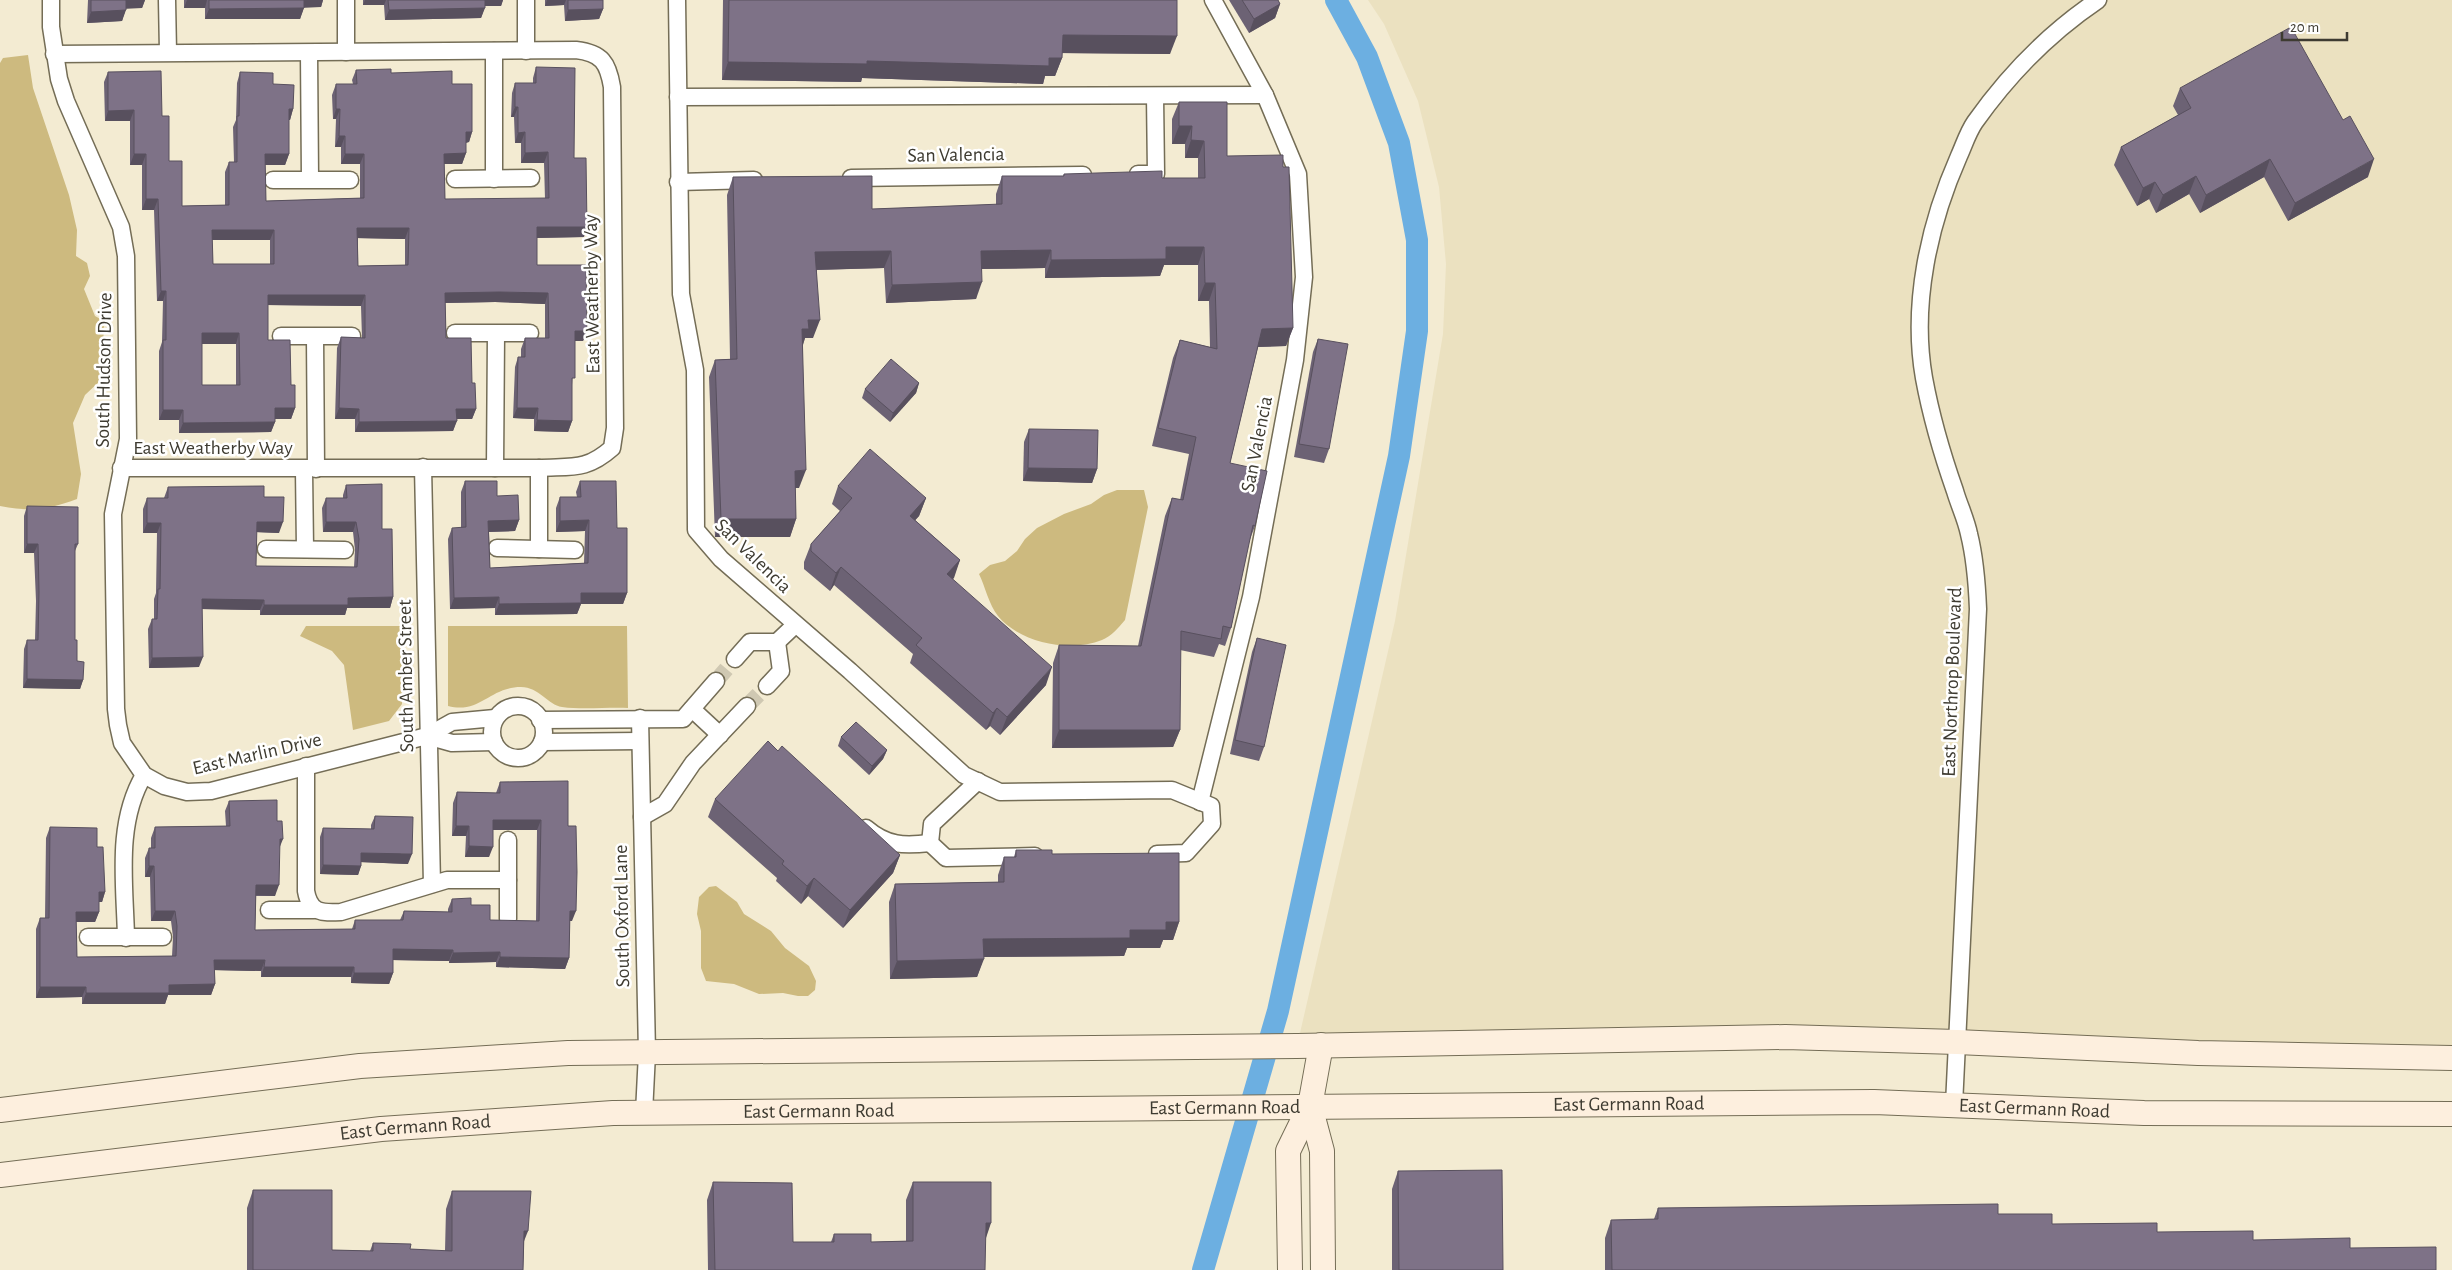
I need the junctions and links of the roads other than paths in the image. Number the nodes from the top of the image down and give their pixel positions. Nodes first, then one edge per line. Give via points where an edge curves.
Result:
1 (51, 0) edge
2 (167, 0) edge
3 (346, 0) edge
4 (526, 0) edge
5 (677, 0) edge
6 (1213, 0) edge
7 (2098, 0) edge
8 (494, 51) junction
9 (526, 51) junction
10 (168, 52) junction
11 (309, 52) junction
12 (346, 52) junction
13 (54, 54) junction
14 (1265, 95) junction
15 (1155, 96) junction
16 (678, 97) junction
17 (1118, 174) edge
18 (1099, 175) edge
19 (531, 178) dead end
20 (310, 179) junction
21 (456, 179) dead end
22 (494, 179) junction
23 (834, 179) edge
24 (273, 180) dead end
25 (350, 180) dead end
26 (766, 180) edge
27 (678, 182) junction
28 (456, 333) dead end
29 (530, 333) dead end
30 (496, 334) junction
31 (280, 336) dead end
32 (352, 336) edge
33 (315, 337) junction
34 (424, 467) junction
35 (121, 468) junction
36 (495, 468) junction
37 (539, 468) junction
38 (310, 470) junction
39 (497, 548) dead end
40 (266, 549) dead end
41 (305, 549) junction
42 (539, 549) junction
43 (345, 550) dead end
44 (575, 550) dead end
45 (795, 625) junction
46 (777, 642) junction
47 (735, 659) tunnel mouth
48 (716, 681) tunnel mouth
49 (767, 686) tunnel mouth
50 (747, 706) tunnel mouth
51 (692, 709) junction
52 (495, 718) junction
53 (640, 718) junction
54 (540, 720) junction
55 (720, 735) junction
56 (427, 736) junction
57 (640, 741) junction
58 (494, 742) junction
59 (542, 742) junction
60 (306, 766) junction
61 (144, 775) junction
62 (978, 781) junction
63 (1200, 802) junction
64 (642, 817) junction
65 (856, 819) edge
66 (508, 840) dead end
67 (930, 843) junction
68 (1138, 854) edge
69 (1052, 856) edge
70 (508, 880) junction
71 (432, 884) junction
72 (269, 910) dead end
73 (314, 910) junction
74 (508, 920) edge
75 (88, 937) dead end
76 (163, 937) dead end
77 (126, 938) junction
78 (1957, 1042) junction
79 (1321, 1045) junction
80 (647, 1053) junction
81 (2452, 1058) edge
82 (1954, 1105) junction
83 (1310, 1106) junction
84 (0, 1110) edge
85 (644, 1113) junction
86 (2452, 1114) edge
87 (0, 1175) edge
88 (1290, 1270) edge
89 (1323, 1270) edge

1 - 13 street, South Hudson Drive
2 - 10 street
3 - 12 street
4 - 9 street
5 - 16 street, San Valencia
6 - 14 street, San Valencia
7 - 78 street, East Northrop Boulevard via 2062,24 2030,55 1974,124 1948,180 1935,223 1918,322 1924,376 1935,428 1969,533 1976,572 1978,609
8 - 9 street
8 - 12 street
8 - 22 street
9 - 37 street, East Weatherby Way via 591,52 604,62 612,87 615,428 612,448 598,461 588,465
10 - 11 street
10 - 13 street
11 - 12 street
11 - 20 street
13 - 35 street, South Hudson Drive via 66,101 121,227 126,256 128,439
14 - 15 street
14 - 63 street, San Valencia via 1298,174 1304,277 1295,360 1251,597
15 - 16 street
15 - 17 street via 1156,174
16 - 27 street, San Valencia
18 - 23 street, San Valencia
19 - 22 street
20 - 24 street
20 - 25 street
21 - 22 street
26 - 27 street
27 - 45 street, San Valencia via 681,294 695,370 696,530 721,559
28 - 30 street
29 - 30 street
30 - 36 street
31 - 33 street
32 - 33 street
33 - 38 street, East Weatherby Way
34 - 36 street, East Weatherby Way
34 - 38 street, East Weatherby Way
34 - 56 street, South Amber Street
35 - 38 street, East Weatherby Way
35 - 61 street, South Hudson Drive via 113,514 116,709 122,743
36 - 37 street, East Weatherby Way
37 - 42 street
38 - 41 street, East Weatherby Way
39 - 42 street
40 - 41 street
41 - 43 street
42 - 44 street
45 - 46 street
45 - 62 street, San Valencia via 964,775
46 - 47 street via 750,642
46 - 49 street via 781,671
48 - 51 street
50 - 55 street
51 - 53 street via 683,719
51 - 55 street
52 - 54 street, East Marlin Drive via 518,706 527,708
52 - 56 street, East Marlin Drive via 452,722
52 - 58 street
53 - 54 street
53 - 57 street, South Oxford Lane
54 - 59 street via 544,731
55 - 64 street via 693,763 666,804
56 - 58 street via 452,744
56 - 60 street, East Marlin Drive
56 - 71 street, South Amber Street
57 - 59 street
57 - 64 street, South Oxford Lane
58 - 59 street via 505,755 522,758 537,750
60 - 61 street, East Marlin Drive via 211,791 187,792 164,786
60 - 73 street via 306,891
61 - 77 street via 134,793 124,838
62 - 63 street, San Valencia via 1000,792 1172,790
62 - 67 street via 932,824
63 - 68 street via 1210,806 1212,824 1186,853
64 - 80 street, South Oxford Lane
65 - 67 street via 877,838 894,845
66 - 70 street
67 - 69 street via 946,858
70 - 71 street via 447,880
70 - 74 street
71 - 73 street via 341,912
72 - 73 street
75 - 77 street
76 - 77 street
78 - 79 main road via 1785,1038
78 - 81 main road via 2198,1053
78 - 82 street, East Northrop Boulevard
79 - 80 main road
79 - 83 main road
80 - 84 main road via 490,1057 360,1066
80 - 85 street, South Oxford Lane
82 - 83 main road, East Germann Road via 1874,1102
82 - 86 main road, East Germann Road via 2144,1113
83 - 85 main road, East Germann Road
83 - 88 main road via 1288,1151
83 - 89 main road via 1322,1151
85 - 87 main road, East Germann Road via 381,1128

